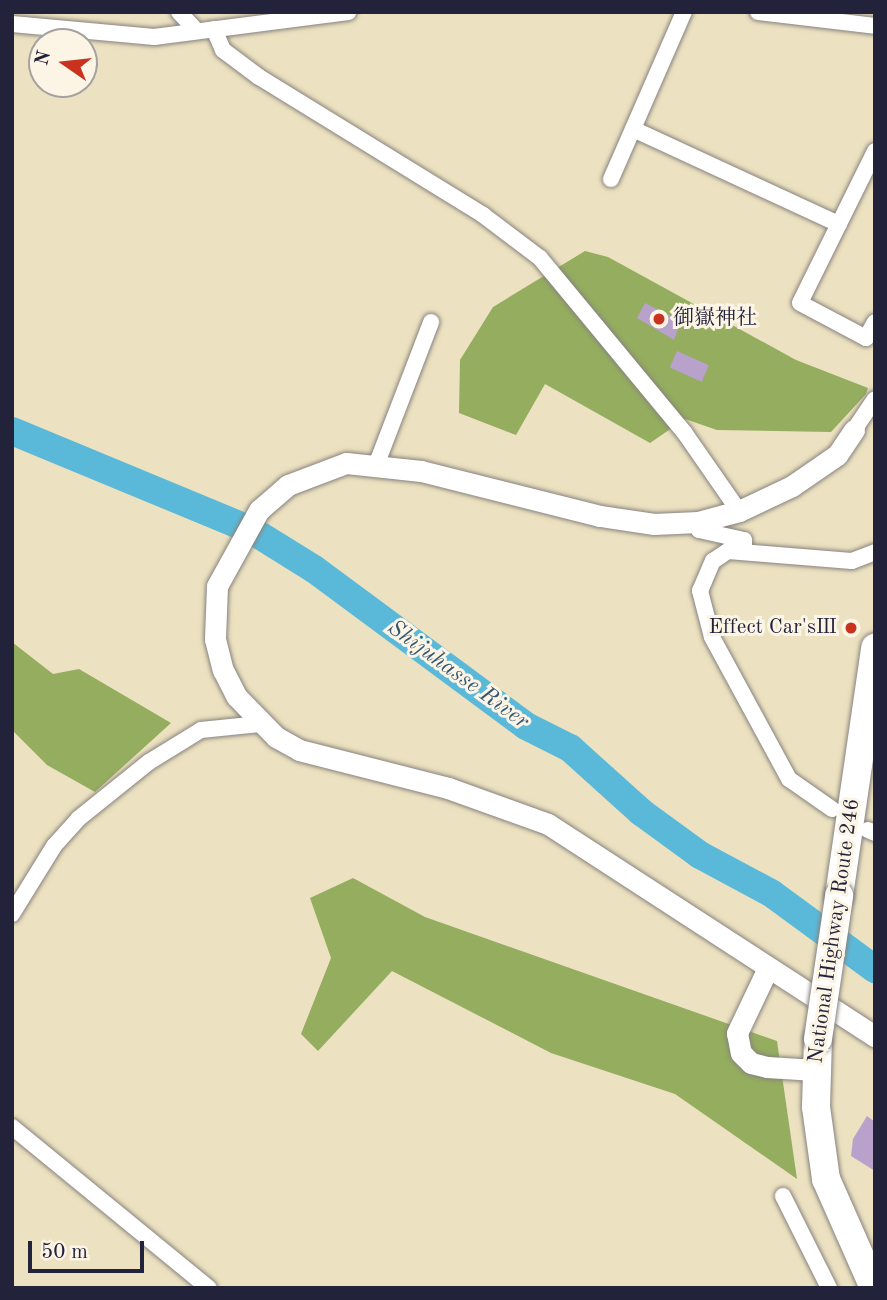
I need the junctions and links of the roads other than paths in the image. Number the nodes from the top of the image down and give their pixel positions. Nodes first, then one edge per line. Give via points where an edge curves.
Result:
1 (179, 12) edge
2 (348, 12) edge
3 (684, 12) edge
4 (758, 12) edge
5 (815, 15) edge
6 (12, 24) edge
7 (875, 26) edge
8 (214, 29) junction
9 (197, 31) junction
10 (633, 129) junction
11 (875, 151) edge
12 (611, 179) dead end
13 (839, 224) junction
14 (431, 322) dead end
15 (875, 322) edge
16 (875, 399) edge
17 (875, 418) edge
18 (854, 430) junction
19 (377, 463) junction
20 (739, 511) junction
21 (698, 522) junction
22 (744, 549) junction
23 (875, 552) edge
24 (875, 648) edge
25 (260, 724) junction
26 (832, 809) dead end
27 (12, 915) edge
28 (767, 970) junction
29 (875, 1036) edge
30 (815, 1070) junction
31 (12, 1127) edge
32 (783, 1196) dead end
33 (209, 1288) edge
34 (829, 1288) edge
35 (874, 1288) edge

1 - 9 street
2 - 8 street
3 - 10 street
4 - 5 street
5 - 7 street
6 - 9 street via 154,37
8 - 9 street
8 - 20 street via 223,50 259,77 483,215 540,258 684,432
10 - 12 street
10 - 13 street
11 - 13 street
13 - 15 street via 800,303 866,338
14 - 19 street
16 - 18 street
17 - 18 street
18 - 20 street via 837,455 813,473
19 - 21 street via 600,516 654,524
19 - 25 street via 346,463 288,485 259,510 217,586 215,639 223,670 237,697
20 - 21 street
21 - 22 street via 699,530 744,540
22 - 23 street via 852,561
22 - 26 street via 729,551 713,561 705,574 700,591 712,636 789,779
24 - 30 highway, National Highway Route 246, bridge
25 - 27 street via 201,730 139,769 78,819 54,846
25 - 28 street via 299,750 448,788 548,824 595,850
28 - 29 street
28 - 30 street via 737,1033 741,1053 751,1063 767,1068
30 - 35 highway, National Highway Route 246 via 826,1179
31 - 33 street
32 - 34 street

